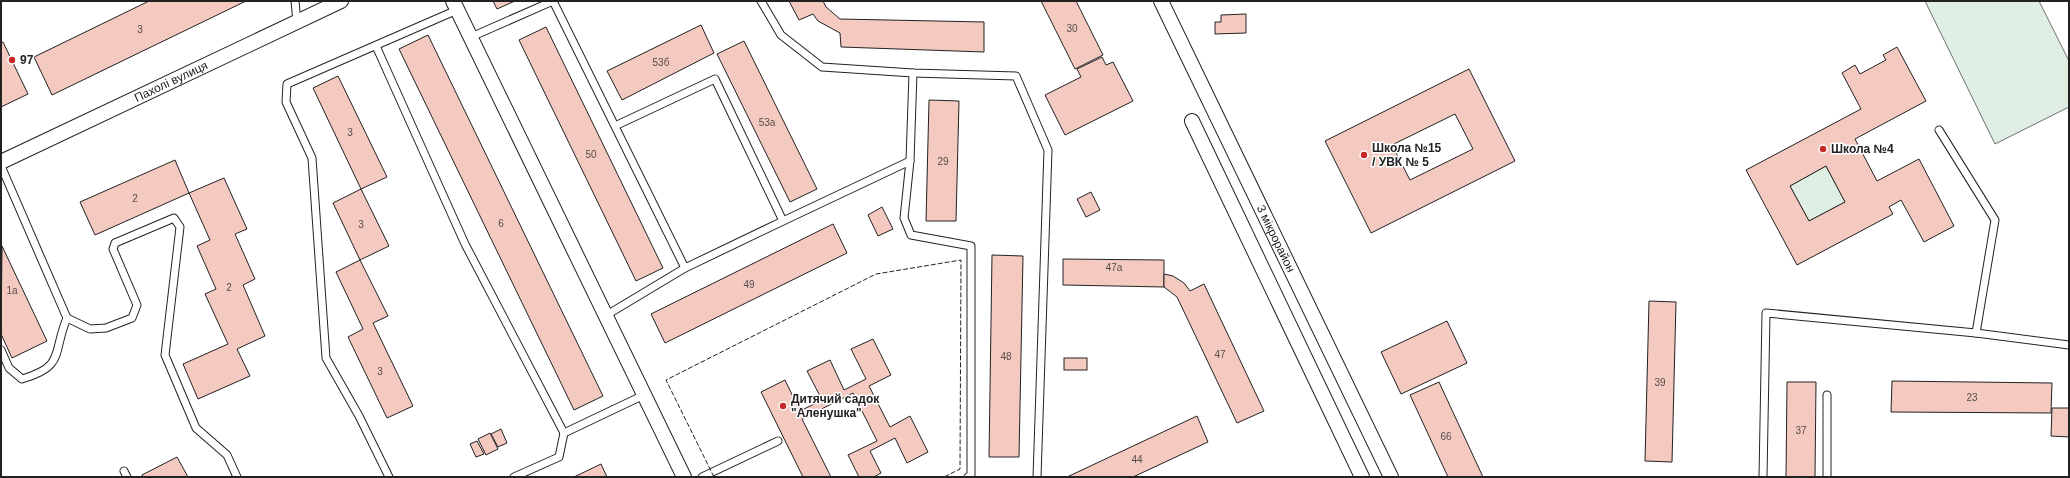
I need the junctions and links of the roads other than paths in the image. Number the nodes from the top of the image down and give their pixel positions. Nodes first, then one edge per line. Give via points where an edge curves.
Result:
1 (295, 1) edge
2 (342, 1) edge
3 (553, 1) edge
4 (761, 1) edge
5 (1161, 1) edge
6 (455, 5) edge
7 (297, 22) junction
8 (471, 37) junction
9 (376, 46) junction
10 (913, 73) junction
11 (1192, 121) dead end
12 (615, 126) junction
13 (1939, 130) dead end
14 (910, 161) junction
15 (1, 162) edge
16 (1, 166) edge
17 (783, 221) junction
18 (685, 268) junction
19 (606, 316) junction
20 (67, 318) junction
21 (1976, 333) junction
22 (2069, 345) edge
23 (1, 350) edge
24 (644, 395) junction
25 (1828, 395) dead end
26 (564, 433) junction
27 (778, 441) dead end
28 (237, 477) edge
29 (389, 477) edge
30 (514, 477) edge
31 (684, 477) edge
32 (702, 477) edge
33 (968, 477) edge
34 (1036, 477) edge
35 (1362, 477) edge
36 (1391, 477) edge
37 (1763, 477) edge
38 (1827, 477) edge

1 - 7 lane
2 - 7 street, Пахолі вулиця
3 - 8 lane
3 - 12 lane
4 - 10 lane via 781,34 822,67
5 - 36 street, 3 мікрорайон
6 - 8 street
6 - 9 lane
7 - 15 street, Пахолі вулиця
8 - 19 street
9 - 26 lane via 465,244
9 - 29 lane via 287,84 286,102 312,158 326,358 359,416
10 - 14 lane
10 - 34 lane via 1016,76 1048,150
11 - 35 street
12 - 17 lane via 715,79
12 - 18 lane
13 - 21 lane via 1996,220
14 - 17 lane
14 - 33 lane via 904,218 911,234 971,246 971,475
16 - 20 lane
17 - 18 lane
18 - 19 lane
19 - 24 street
20 - 23 lane via 56,358 46,370 22,380 9,368
20 - 28 lane via 90,329 106,328 132,318 136,305 113,249 115,243 174,218 180,227 165,355 196,428 227,455
21 - 22 lane
21 - 37 lane via 1766,313
24 - 26 lane
24 - 31 street
25 - 38 lane
26 - 30 lane via 559,457
27 - 32 lane

